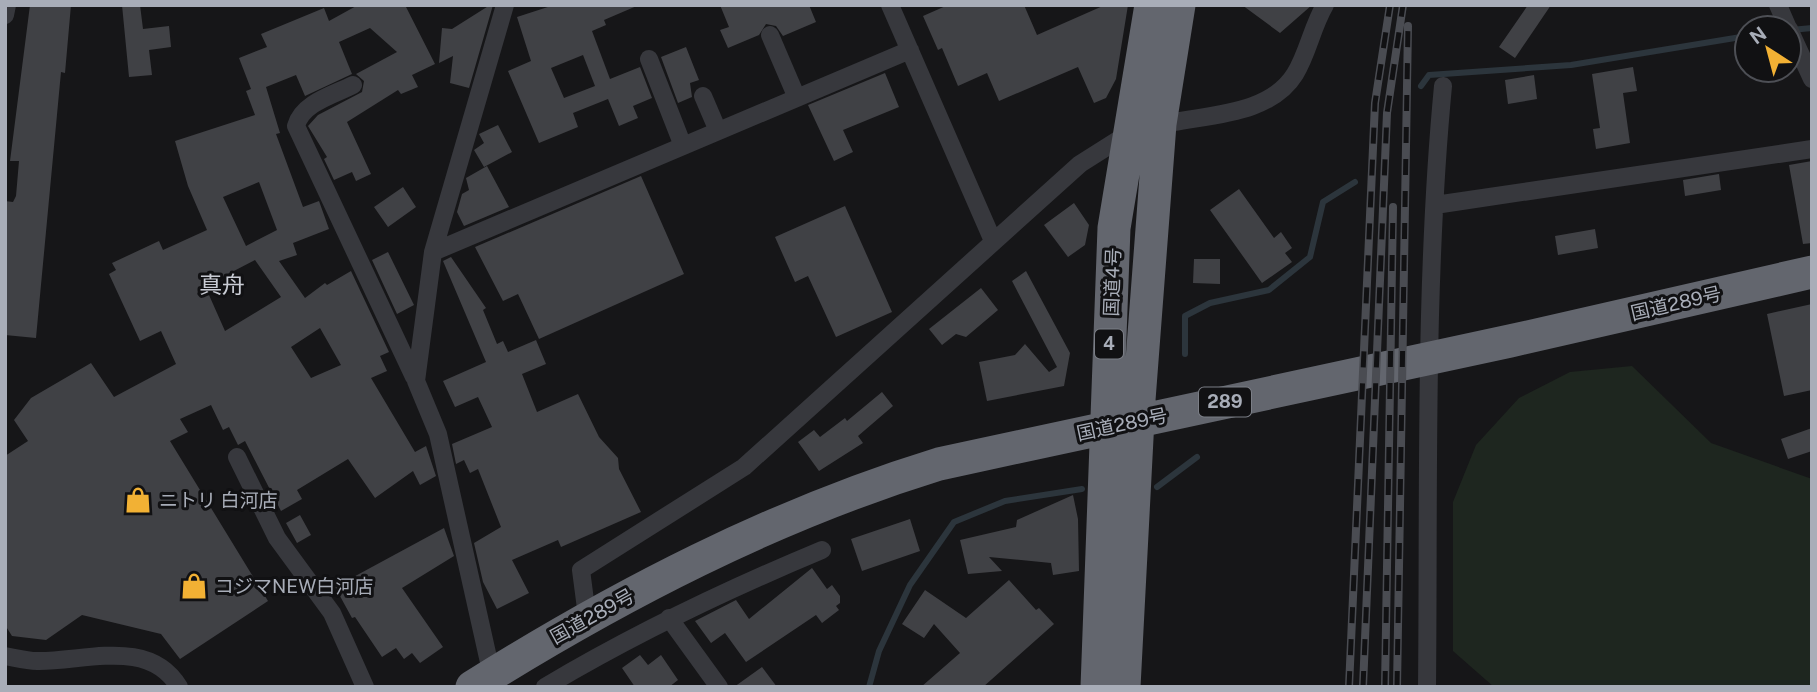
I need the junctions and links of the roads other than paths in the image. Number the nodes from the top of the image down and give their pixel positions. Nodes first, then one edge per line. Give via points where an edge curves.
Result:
1 (7, 5) edge
2 (505, 5) edge
3 (890, 5) edge
4 (1151, 5) edge
5 (1179, 5) edge
6 (1325, 5) edge
7 (5, 15) edge
8 (770, 36) dead end
9 (910, 50) junction
10 (649, 59) dead end
11 (1803, 59) edge
12 (1812, 79) edge
13 (352, 85) dead end
14 (1443, 86) dead end
15 (703, 96) dead end
16 (797, 98) junction
17 (1160, 124) junction
18 (718, 131) junction
19 (1127, 134) junction
20 (682, 146) junction
21 (1812, 149) edge
22 (1435, 205) junction
23 (993, 242) junction
24 (433, 251) junction
25 (1812, 272) edge
26 (416, 381) junction
27 (237, 457) dead end
28 (822, 550) dead end
29 (586, 616) junction
30 (669, 618) junction
31 (5, 656) edge
32 (486, 683) edge
33 (178, 687) edge
34 (365, 687) edge
35 (545, 687) edge
36 (719, 687) edge
37 (1097, 687) edge
38 (1124, 687) edge
39 (1427, 687) edge

1 - 7 street
2 - 24 street
3 - 9 street
4 - 19 highway, 国道4号 / 4
5 - 17 highway, 国道4号 / 4
6 - 17 street via 1294,75 1277,94 1228,112
8 - 16 street
9 - 16 street
9 - 23 street
10 - 20 street
11 - 12 street
13 - 26 street via 307,108 296,126
14 - 22 street
15 - 18 street
16 - 18 street
17 - 19 street
17 - 38 highway, 国道4号 / 4
18 - 20 street
19 - 23 street via 1080,164
19 - 37 highway, 国道4号 / 4 via 1114,228
20 - 24 street
21 - 22 street
22 - 39 street
23 - 29 street via 744,467 581,570
24 - 26 street
25 - 29 highway, 国道289号 / 289 via 939,464 873,484 755,533
26 - 32 street via 438,434
27 - 34 street via 277,538 332,613
28 - 30 street
29 - 32 highway, 国道289号 / 289
30 - 35 street
30 - 36 street
31 - 33 street via 36,661 130,655 154,664 172,676

